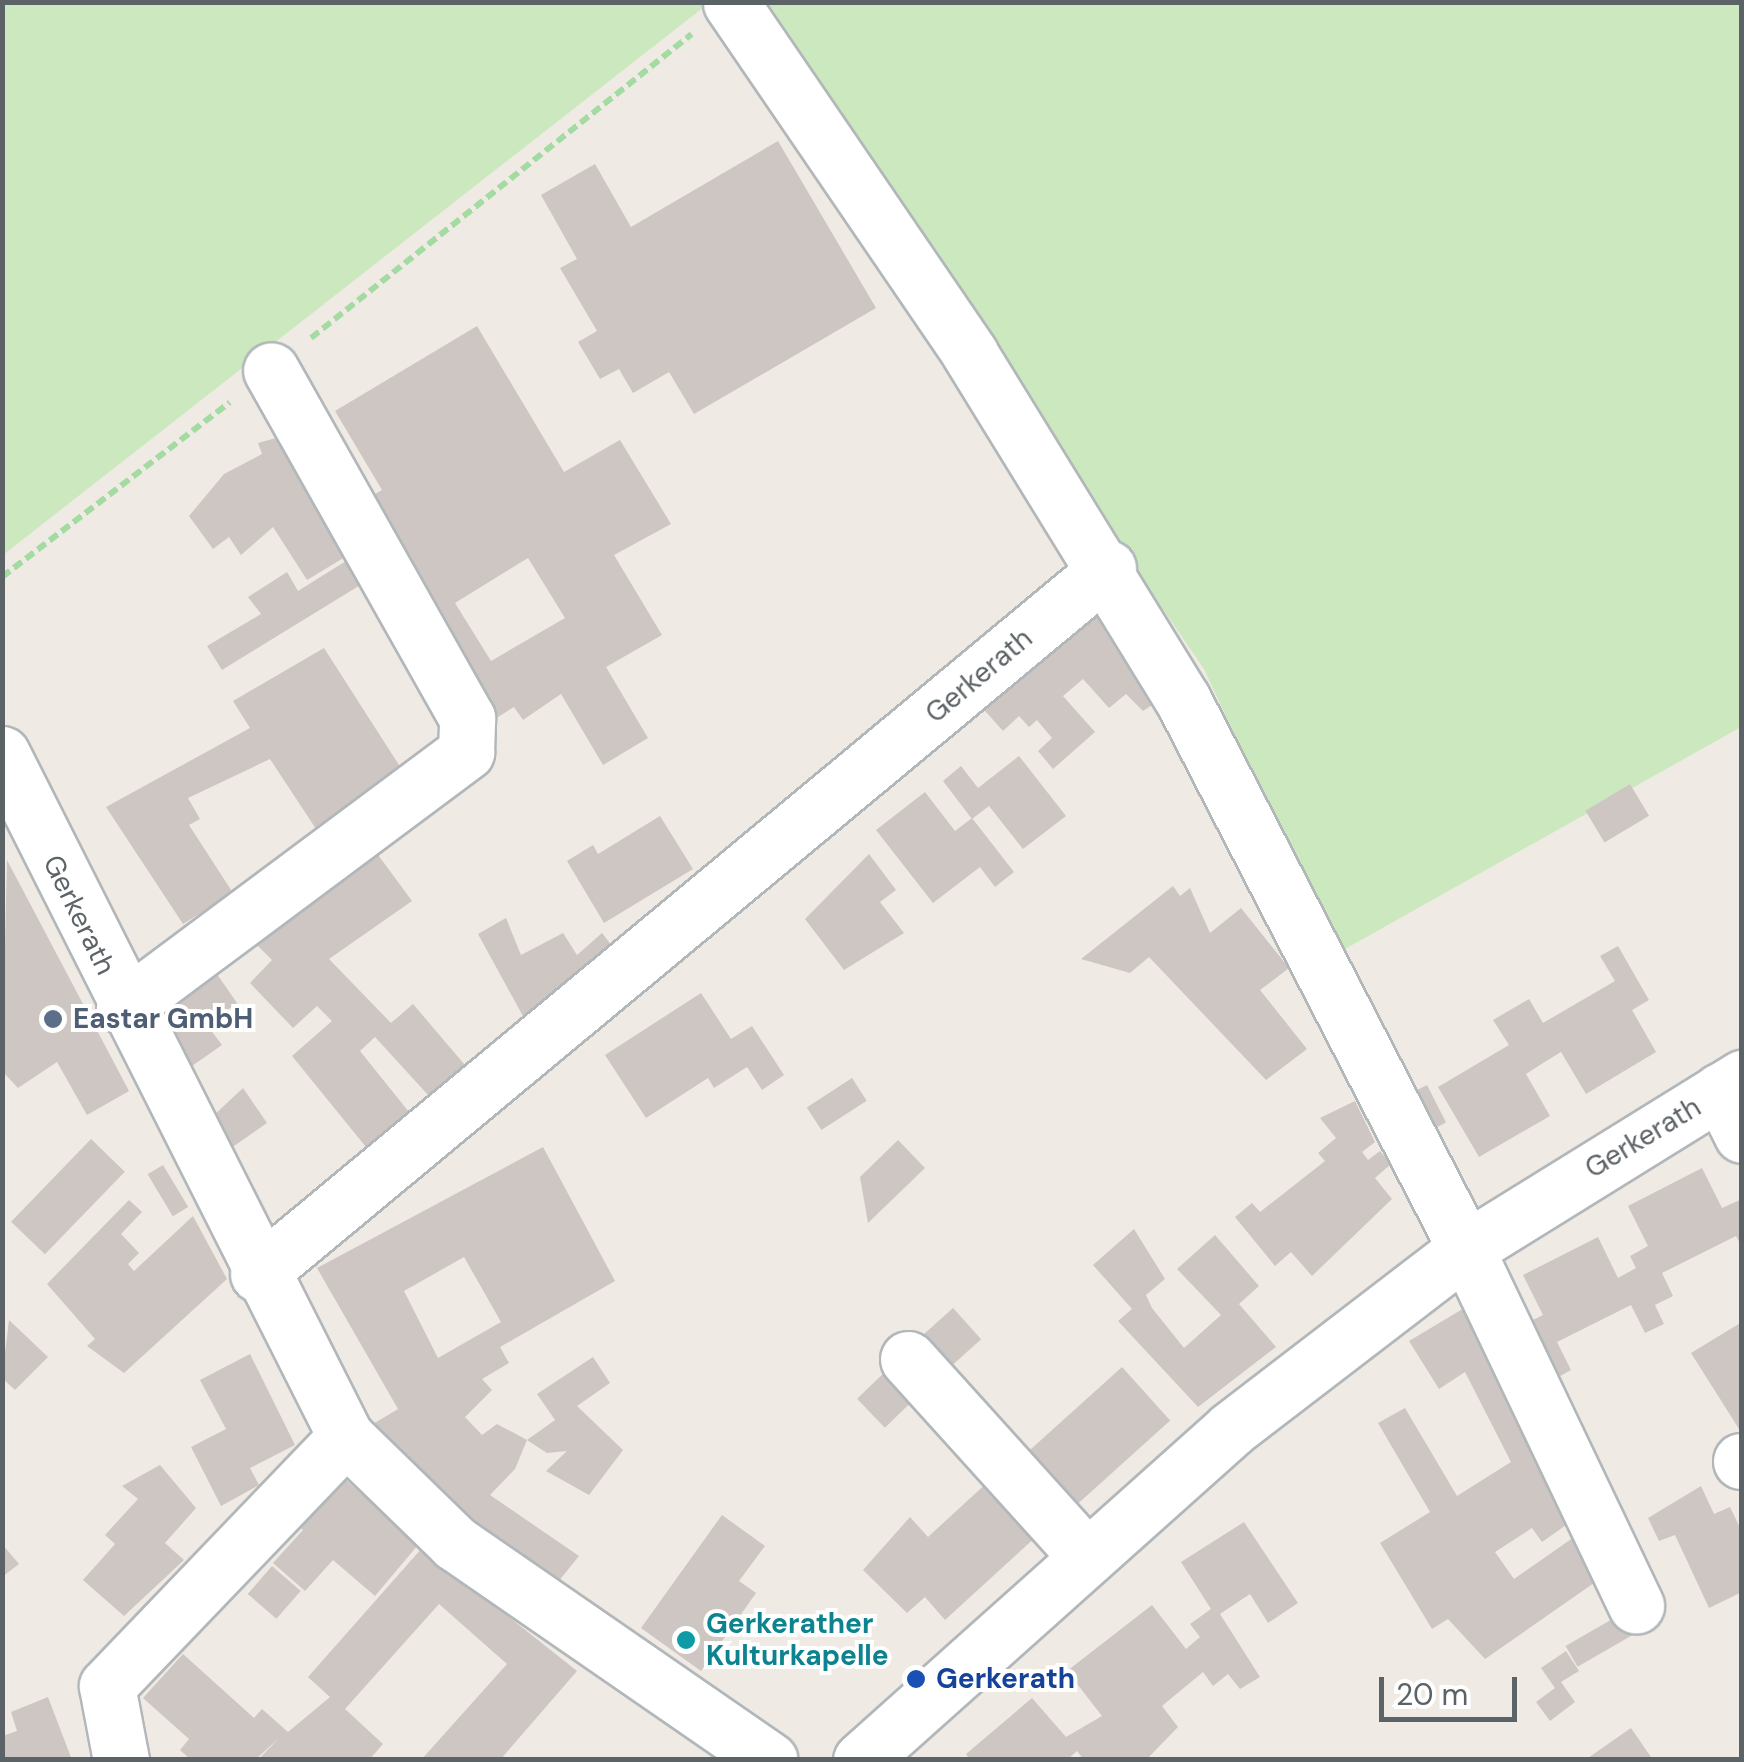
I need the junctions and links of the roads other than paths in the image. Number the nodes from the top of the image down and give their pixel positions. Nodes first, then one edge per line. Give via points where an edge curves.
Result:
1 (732, 2) edge
2 (271, 370) road end
3 (1108, 568) junction
4 (5, 766) edge
5 (124, 1007) junction
6 (1734, 1102) edge
7 (1466, 1249) junction
8 (258, 1274) junction
9 (908, 1359) dead end
10 (346, 1437) junction
11 (1087, 1558) junction
12 (1636, 1606) dead end
13 (120, 1760) edge
14 (768, 1760) edge
15 (860, 1760) edge

1 - 3 street
2 - 5 street via 467,718 466,752
3 - 7 street
3 - 8 street, Gerkerath
4 - 5 street, Gerkerath
5 - 8 street, Gerkerath
6 - 7 street, Gerkerath
7 - 11 street, Gerkerath via 1231,1430
7 - 12 street
8 - 10 street, Gerkerath
9 - 11 street
10 - 13 street via 107,1686
10 - 14 street, Gerkerath via 454,1543 714,1695
11 - 15 street, Gerkerath

